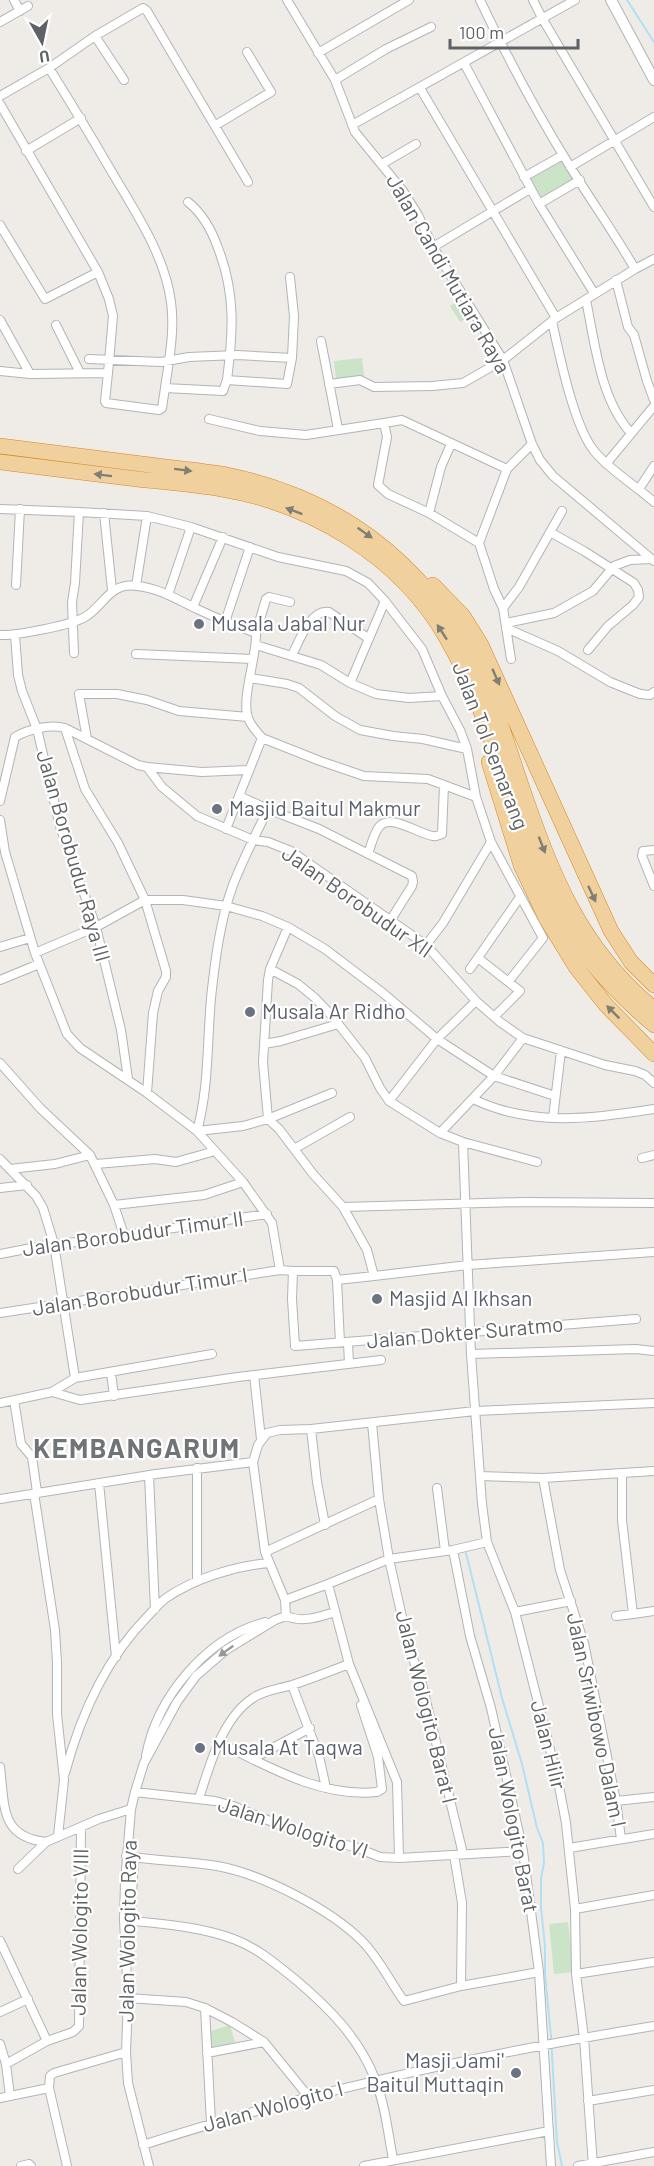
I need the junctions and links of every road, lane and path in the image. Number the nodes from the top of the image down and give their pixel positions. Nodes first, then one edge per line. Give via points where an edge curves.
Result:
1 (14, 0) edge
2 (287, 0) edge
3 (410, 0) edge
4 (480, 0) edge
5 (533, 0) edge
6 (575, 0) edge
7 (611, 0) edge
8 (28, 6) dead end
9 (20, 11) junction
10 (542, 18) junction
11 (0, 22) edge
12 (431, 27) dead end
13 (95, 36) junction
14 (500, 42) junction
15 (247, 52) dead end
16 (318, 53) junction
17 (465, 63) junction
18 (49, 68) junction
19 (124, 80) dead end
20 (335, 80) junction
21 (654, 80) edge
22 (420, 88) junction
23 (0, 96) edge
24 (0, 104) edge
25 (654, 117) edge
26 (81, 118) junction
27 (654, 123) edge
28 (216, 125) junction
29 (352, 125) junction
30 (616, 143) junction
31 (416, 144) dead end
32 (26, 151) junction
33 (563, 155) junction
34 (382, 164) junction
35 (572, 169) junction
36 (524, 177) junction
37 (580, 180) junction
38 (248, 183) dead end
39 (531, 191) junction
40 (188, 202) dead end
41 (539, 204) junction
42 (654, 207) edge
43 (495, 212) junction
44 (0, 225) edge
45 (435, 249) junction
46 (652, 260) edge
47 (635, 269) junction
48 (98, 272) junction
49 (654, 272) edge
50 (290, 277) dead end
51 (616, 280) junction
52 (594, 293) junction
53 (586, 300) junction
54 (554, 319) junction
55 (0, 320) edge
56 (56, 325) dead end
57 (321, 341) dead end
58 (230, 356) junction
59 (292, 358) junction
60 (88, 359) dead end
61 (110, 359) junction
62 (169, 361) junction
63 (499, 363) junction
64 (0, 371) edge
65 (80, 373) junction
66 (108, 373) junction
67 (30, 374) junction
68 (227, 380) junction
69 (329, 384) junction
70 (165, 388) junction
71 (654, 400) edge
72 (654, 406) edge
73 (208, 419) dead end
74 (384, 423) junction
75 (338, 429) junction
76 (631, 432) junction
77 (450, 444) junction
78 (532, 444) junction
79 (0, 446) edge
80 (0, 462) edge
81 (606, 464) junction
82 (654, 466) edge
83 (507, 469) junction
84 (639, 489) junction
85 (654, 502) edge
86 (0, 509) edge
87 (20, 509) junction
88 (562, 511) dead end
89 (79, 512) junction
90 (104, 513) junction
91 (429, 513) junction
92 (147, 516) junction
93 (191, 527) junction
94 (550, 532) junction
95 (223, 537) junction
96 (479, 543) junction
97 (250, 547) junction
98 (393, 553) junction
99 (652, 560) edge
100 (612, 570) junction
101 (16, 585) dead end
102 (136, 586) junction
103 (112, 590) junction
104 (168, 595) junction
105 (385, 601) junction
106 (290, 602) dead end
107 (194, 607) junction
108 (503, 608) junction
109 (72, 622) junction
110 (225, 622) junction
111 (506, 626) junction
112 (256, 633) junction
113 (0, 635) edge
114 (15, 635) junction
115 (368, 638) junction
116 (256, 645) junction
117 (588, 650) dead end
118 (74, 653) dead end
119 (136, 654) dead end
120 (292, 655) junction
121 (253, 659) junction
122 (511, 659) dead end
123 (250, 678) junction
124 (350, 683) junction
125 (652, 693) edge
126 (442, 696) junction
127 (478, 703) junction
128 (248, 717) junction
129 (65, 728) junction
130 (37, 729) junction
131 (262, 738) junction
132 (87, 739) junction
133 (467, 749) junction
134 (147, 767) junction
135 (248, 770) junction
136 (444, 784) junction
137 (239, 796) junction
138 (476, 797) junction
139 (0, 801) edge
140 (268, 809) junction
141 (0, 820) edge
142 (226, 829) junction
143 (254, 840) junction
144 (491, 842) junction
145 (654, 850) edge
146 (368, 854) junction
147 (653, 881) edge
148 (520, 897) junction
149 (145, 900) junction
150 (226, 906) junction
151 (390, 921) junction
152 (96, 927) junction
153 (288, 927) junction
154 (30, 938) junction
155 (426, 945) junction
156 (0, 946) edge
157 (35, 953) junction
158 (478, 958) junction
159 (39, 964) junction
160 (270, 969) junction
161 (470, 969) dead end
162 (0, 980) edge
163 (509, 981) junction
164 (654, 985) edge
165 (476, 1001) junction
166 (654, 1009) edge
167 (494, 1017) junction
168 (338, 1023) junction
169 (654, 1025) edge
170 (523, 1038) junction
171 (437, 1039) junction
172 (264, 1044) junction
173 (561, 1051) junction
174 (654, 1054) edge
175 (0, 1063) edge
176 (494, 1076) junction
177 (128, 1079) junction
178 (654, 1083) edge
179 (147, 1093) junction
180 (332, 1093) dead end
181 (555, 1096) junction
182 (473, 1099) junction
183 (389, 1101) junction
184 (654, 1109) edge
185 (350, 1117) dead end
186 (553, 1118) junction
187 (268, 1119) junction
188 (197, 1131) junction
189 (441, 1133) junction
190 (464, 1142) junction
191 (294, 1149) junction
192 (215, 1151) junction
193 (90, 1155) junction
194 (654, 1155) edge
195 (642, 1158) dead end
196 (0, 1159) edge
197 (537, 1162) dead end
198 (96, 1164) junction
199 (10, 1169) junction
200 (243, 1182) junction
201 (27, 1185) junction
202 (0, 1188) edge
203 (654, 1203) edge
204 (114, 1205) junction
205 (466, 1205) junction
206 (343, 1207) junction
207 (267, 1214) junction
208 (124, 1235) junction
209 (54, 1244) junction
210 (654, 1252) edge
211 (0, 1254) edge
212 (468, 1265) junction
213 (280, 1270) junction
214 (293, 1271) junction
215 (374, 1276) junction
216 (337, 1280) junction
217 (64, 1304) junction
218 (0, 1313) edge
219 (636, 1319) dead end
220 (470, 1331) junction
221 (344, 1343) junction
222 (654, 1351) edge
223 (212, 1354) dead end
224 (471, 1354) junction
225 (381, 1360) dead end
226 (349, 1363) junction
227 (111, 1373) junction
228 (254, 1375) junction
229 (75, 1378) junction
230 (52, 1392) junction
231 (114, 1396) junction
232 (15, 1400) junction
233 (0, 1403) edge
234 (654, 1403) edge
235 (475, 1411) junction
236 (372, 1423) junction
237 (311, 1430) junction
238 (261, 1439) junction
239 (253, 1462) junction
240 (197, 1468) junction
241 (654, 1471) edge
242 (622, 1474) junction
243 (149, 1475) junction
244 (480, 1476) junction
245 (543, 1478) junction
246 (99, 1483) junction
247 (437, 1488) dead end
248 (35, 1492) junction
249 (379, 1498) junction
250 (0, 1499) edge
251 (325, 1525) junction
252 (487, 1542) junction
253 (449, 1550) junction
254 (265, 1552) junction
255 (389, 1559) junction
256 (269, 1563) junction
257 (197, 1581) junction
258 (328, 1584) junction
259 (285, 1600) junction
260 (571, 1601) junction
261 (155, 1609) junction
262 (654, 1611) edge
263 (334, 1612) junction
264 (515, 1612) junction
265 (633, 1614) junction
266 (286, 1616) junction
267 (616, 1616) dead end
268 (116, 1657) junction
269 (349, 1664) junction
270 (292, 1685) junction
271 (310, 1728) junction
272 (219, 1742) junction
273 (252, 1759) junction
274 (0, 1767) edge
275 (64, 1779) junction
276 (326, 1788) junction
277 (135, 1792) junction
278 (654, 1797) edge
279 (199, 1798) junction
280 (616, 1801) junction
281 (131, 1809) junction
282 (81, 1827) junction
283 (654, 1834) edge
284 (58, 1836) junction
285 (621, 1839) junction
286 (46, 1842) junction
287 (569, 1848) junction
288 (523, 1851) junction
289 (459, 1855) junction
290 (130, 1856) junction
291 (399, 1858) junction
292 (18, 1869) dead end
293 (654, 1895) edge
294 (575, 1909) junction
295 (127, 1920) junction
296 (149, 1923) junction
297 (127, 1935) junction
298 (0, 1941) edge
299 (654, 1962) edge
300 (539, 1972) junction
301 (576, 1974) junction
302 (461, 1986) junction
303 (128, 1998) junction
304 (28, 1999) junction
305 (205, 2008) junction
306 (0, 2012) edge
307 (654, 2026) edge
308 (584, 2038) junction
309 (47, 2041) junction
310 (264, 2042) junction
311 (0, 2044) edge
312 (551, 2044) junction
313 (126, 2052) junction
314 (207, 2053) junction
315 (6, 2064) junction
316 (376, 2080) junction
317 (49, 2088) junction
318 (654, 2090) edge
319 (10, 2096) junction
320 (308, 2096) junction
321 (0, 2098) edge
322 (588, 2101) junction
323 (211, 2123) junction
324 (549, 2131) junction
325 (143, 2145) junction
326 (654, 2152) edge
327 (390, 2162) edge
328 (593, 2164) edge
329 (21, 2166) edge
330 (31, 2166) edge
331 (67, 2166) edge
332 (149, 2166) edge
333 (364, 2166) edge
334 (551, 2166) edge
335 (578, 2166) edge

1 - 9 street
2 - 16 street, Jalan Candi Mutiara Raya
3 - 16 street
4 - 14 street
5 - 10 street
6 - 10 street
7 - 21 street
8 - 9 street
9 - 11 street
10 - 14 street
10 - 30 street
12 - 20 street
13 - 18 street
13 - 19 street
13 - 28 street via 143,8
14 - 17 street
14 - 33 street
15 - 28 street via 271,92
16 - 20 street, Jalan Candi Mutiara Raya
17 - 22 street
17 - 36 street
18 - 23 street
18 - 26 street
20 - 29 street, Jalan Candi Mutiara Raya
22 - 29 street
22 - 43 street
24 - 32 street
25 - 30 street
26 - 32 street
26 - 62 street via 144,226 166,276 172,302
27 - 30 street
28 - 38 street
29 - 34 street, Jalan Candi Mutiara Raya
30 - 35 street
30 - 42 street
31 - 34 street
32 - 48 street
33 - 35 street
33 - 36 street
34 - 45 street, Jalan Candi Mutiara Raya via 418,215
35 - 37 street
36 - 39 street
37 - 41 street
37 - 47 street
39 - 41 street
39 - 43 street
40 - 58 street via 208,225 226,271 232,304
41 - 52 street
43 - 45 street
43 - 54 street
44 - 48 street via 45,299
45 - 63 street, Jalan Candi Mutiara Raya
46 - 47 street
46 - 49 street
47 - 51 street
48 - 61 street via 113,316
50 - 59 street via 294,316
51 - 52 street
51 - 71 street
52 - 53 street
53 - 54 street
53 - 76 street via 603,378 620,421
54 - 63 street
54 - 81 street via 562,367 581,426 593,450
55 - 67 street
56 - 65 street
57 - 69 street
58 - 59 street
58 - 62 street
58 - 68 street
59 - 68 street via 285,385
60 - 61 street
61 - 62 street
61 - 66 street
62 - 70 street
63 - 69 street via 454,385 374,387 360,380
63 - 78 street, Jalan Candi Mutiara Raya
64 - 67 street
65 - 66 street
65 - 67 street
66 - 70 street via 106,403 159,410
68 - 70 street via 223,391
69 - 75 street
72 - 76 street
73 - 75 street via 306,435
74 - 75 street
74 - 77 street via 402,420
74 - 91 street via 387,436 378,485 388,494
76 - 81 street
77 - 83 street
77 - 91 street
78 - 83 street
78 - 99 street, Jalan Candi Mutiara Raya via 553,476
79 -> 98 highway, Jalan Tol Semarang via 226,475 271,487 344,518
127 -> 80 highway, Jalan Tol Semarang via 445,636 414,592 380,560 338,531 270,502 224,489
81 - 84 street
82 - 84 street
83 - 96 street
84 - 85 street
86 - 87 street
87 - 89 street
87 - 101 street
88 - 94 street
89 - 90 street
89 - 109 street
90 - 92 street
90 - 103 street
91 - 96 street
92 - 93 street
92 - 102 street
93 - 95 street
93 - 104 street
94 - 100 street
94 - 108 street
95 - 97 street
95 - 107 street
96 - 108 street
97 - 105 street via 352,574 368,583
97 - 110 street
98 -> 164 highway via 436,588 462,616 481,645 610,931
98 -> 166 highway, Jalan Tol Semarang via 457,630 481,675 543,849 568,903 596,949
99 - 100 street via 630,560
100 - 111 street via 593,591 562,609
100 - 117 street via 634,583 639,597
102 - 103 street
102 - 104 street
103 - 109 street via 92,612
104 - 107 street
105 - 115 street
105 - 126 street via 422,649
106 - 112 street via 266,599
107 - 110 street
108 - 111 street
109 - 114 street
109 - 118 street
110 - 112 street
111 - 122 street
111 - 125 street via 610,682 640,694
112 - 116 street
113 - 114 street
114 - 130 street, Jalan Borobudur Raya III via 18,675
115 - 120 street via 323,611 307,627
115 - 124 street
116 - 120 street
116 - 121 street
119 - 121 street
120 - 124 street via 321,665
121 - 123 street
123 - 128 street
123 - 133 street via 299,688 360,730
124 - 126 street via 390,697
126 - 133 street
127 - 169 highway, Jalan Tol Semarang via 530,851 556,910 586,956 632,1007
174 -> 127 highway via 606,1005 576,967 546,918 521,865 490,767
128 - 131 street
128 - 132 street via 179,711 117,694 79,694
129 - 130 street via 55,725
129 - 132 street
129 - 149 street via 85,789 118,843
130 - 139 street via 15,737
130 - 152 street, Jalan Borobudur Raya III via 60,826
131 - 135 street
131 - 136 street via 364,776 409,777
132 - 134 street
133 - 138 street
134 - 135 street via 202,772
134 - 142 street, Jalan Borobudur XII via 178,802
135 - 137 street
136 - 138 street
136 - 146 street via 442,834 432,836 409,827 381,824
137 - 140 street
137 - 142 street
138 - 144 street
140 - 143 street
140 - 146 street
141 - 154 street via 5,852
142 - 143 street, Jalan Borobudur XII
143 - 150 street
143 - 151 street, Jalan Borobudur XII via 291,851
144 - 148 street
144 - 155 street
145 - 147 street via 642,853
146 - 151 street via 413,879
148 - 158 street
148 - 163 street via 543,938
149 - 150 street
149 - 152 street
149 - 179 street via 166,972 153,1013
150 - 153 street
150 - 188 street via 211,998 208,1056
151 - 155 street, Jalan Borobudur XII
152 - 157 street
152 - 177 street, Jalan Borobudur Raya III via 121,1030
153 - 160 street
153 - 171 street via 325,949
154 - 156 street
154 - 157 street
155 - 165 street, Jalan Borobudur XII
157 - 159 street
158 - 161 street
158 - 163 street
159 - 162 street
159 - 177 street via 67,1034 80,1048
160 - 168 street via 315,998
160 - 172 street
163 - 167 street via 520,992
165 - 167 street, Jalan Borobudur XII
165 - 171 street
167 - 170 street, Jalan Borobudur XII
168 - 172 street
168 - 183 street via 365,1058
170 - 173 street, Jalan Borobudur XII
170 - 176 street
171 - 176 street
171 - 183 street
172 - 187 street
173 - 178 street, Jalan Borobudur XII via 635,1071
173 - 181 street
175 - 193 street
176 - 181 street
176 - 182 street
177 - 179 street
179 - 188 street
180 - 187 street
181 - 186 street
182 - 186 street via 511,1114
182 - 189 street
183 - 189 street
184 - 186 street
185 - 191 street
187 - 188 street
187 - 191 street
188 - 192 street
189 - 190 street
190 - 197 street
190 - 205 street, Jalan Hilir
191 - 206 street
192 - 198 street via 176,1162 155,1159
192 - 200 street
193 - 198 street
193 - 199 street
194 - 195 street
196 - 199 street
198 - 204 street
199 - 201 street
200 - 204 street via 204,1195
200 - 207 street
201 - 202 street
201 - 209 street via 43,1208
203 - 205 street
204 - 208 street
205 - 206 street
205 - 212 street, Jalan Hilir
206 - 215 street via 367,1250
207 - 208 street, Jalan Borobudur Timur II
207 - 213 street
208 - 209 street, Jalan Borobudur Timur II
209 - 211 street, Jalan Borobudur Timur II
209 - 217 street
210 - 212 street
212 - 215 street
212 - 220 street, Jalan Hilir
213 - 214 street, Jalan Borobudur Timur I
213 - 217 street, Jalan Borobudur Timur I
214 - 216 street, Jalan Borobudur Timur I via 330,1269
214 - 221 street, Jalan Dokter Suratmo via 294,1346
215 - 216 street
216 - 221 street
217 - 218 street, Jalan Borobudur Timur I
217 - 229 street
219 - 220 street, Jalan Dokter Suratmo
220 - 221 street, Jalan Dokter Suratmo
220 - 224 street, Jalan Hilir
221 - 226 street
222 - 224 street
223 - 227 street, Jalan Dokter Suratmo
224 - 235 street, Jalan Hilir
225 - 226 street, Jalan Dokter Suratmo
226 - 228 street, Jalan Dokter Suratmo
227 - 229 street, Jalan Dokter Suratmo
227 - 231 street
228 - 231 street, Jalan Dokter Suratmo
228 - 238 street
229 - 230 street, Jalan Dokter Suratmo
230 - 231 street, Jalan Dokter Suratmo via 80,1400
230 - 232 street, Jalan Dokter Suratmo
232 - 233 street, Jalan Dokter Suratmo
232 - 248 street via 21,1444 32,1457
234 - 235 street
235 - 236 street
235 - 244 street, Jalan Hilir
236 - 237 street
236 - 249 street, Jalan Wologito Barat I
237 - 238 street via 280,1430
237 - 251 street
238 - 239 street
239 - 240 street
239 - 254 street
240 - 243 street
240 - 257 street
241 - 242 street
242 - 245 street
242 - 265 street via 622,1520
243 - 246 street
243 - 261 street
244 - 245 street
244 - 252 street, Jalan Hilir
245 - 260 street, Jalan Sriwibowo Dalam I via 560,1570
246 - 248 street
246 - 268 street
247 - 253 street, Jalan Wologito Barat
248 - 250 street
248 - 275 street via 55,1630 57,1714
249 - 251 street
249 - 255 street, Jalan Wologito Barat I
251 - 254 street
252 - 253 street
252 - 264 street, Jalan Hilir
253 - 255 street
253 - 288 street, Jalan Wologito Barat via 491,1708
254 - 256 street
255 - 258 street
255 - 289 street, Jalan Wologito Barat I via 409,1648 421,1680
256 - 257 street
256 - 259 street
257 - 261 street via 165,1598
258 - 259 street
258 - 263 street
259 - 266 street
260 - 264 street
260 - 280 street, Jalan Sriwibowo Dalam I via 584,1643
261 - 268 street via 128,1636
262 - 265 street
263 - 266 street via 308,1620
263 - 269 street
264 - 287 street, Jalan Hilir via 558,1781
265 - 267 street
266 - 277 street, Jalan Wologito Raya via 244,1629 220,1643 188,1673 151,1734
268 - 275 street via 78,1731
269 - 270 street
269 - 276 street via 378,1757 382,1789 370,1792
269 - 291 street via 397,1782
270 - 271 street
270 - 272 street via 251,1698
271 - 273 street
271 - 276 street
272 - 273 street
272 - 279 street
273 - 276 street
274 - 286 street via 3,1820 14,1832
275 - 284 street
277 - 279 street, Jalan Wologito VI
277 - 281 street, Jalan Wologito Raya
278 - 280 street
279 - 291 street, Jalan Wologito VI via 233,1806 307,1836 380,1857
280 - 285 street, Jalan Sriwibowo Dalam I
281 - 282 street
281 - 290 street, Jalan Wologito Raya
282 - 284 street
282 - 309 street, Jalan Wologito VIII via 79,2026
283 - 285 street
284 - 286 street
285 - 287 street
286 - 292 street
287 - 294 street, Jalan Hilir
288 - 289 street, Jalan Wologito VI
288 - 300 street, Jalan Wologito Barat
289 - 291 street, Jalan Wologito VI
289 - 302 street, Jalan Wologito Barat I
290 - 295 street, Jalan Wologito Raya
290 - 302 street via 219,1866 304,1900 363,1942 404,2001
293 - 294 street
294 - 301 street, Jalan Hilir
295 - 296 street
295 - 297 street, Jalan Wologito Raya
296 - 297 street
296 - 316 street via 208,1931 237,1940 274,1960 338,2019 366,2057
297 - 303 street, Jalan Wologito Raya
298 - 304 street
299 - 301 street
300 - 302 street
300 - 312 street, Jalan Wologito Barat
301 - 308 street, Jalan Hilir
303 - 305 street via 186,2002
303 - 313 street, Jalan Wologito Raya
304 - 306 street
304 - 309 street
305 - 310 street
305 - 314 street
307 - 308 street, Jalan Wologito I
308 - 312 street, Jalan Wologito I
308 - 322 street, Jalan Hilir
309 - 315 street, Jalan Wologito VIII
310 - 314 street
310 - 320 street
311 - 315 street
312 - 316 street, Jalan Wologito I
312 - 324 street, Jalan Wologito Barat
313 - 317 street via 54,2073
313 - 325 street, Jalan Wologito Raya via 128,2083
314 - 323 street
315 - 319 street
316 - 320 street, Jalan Wologito I
316 - 327 street
317 - 319 street
317 - 331 street
318 - 322 street
319 - 321 street
320 - 323 street, Jalan Wologito I
322 - 328 street, Jalan Hilir
323 - 325 street, Jalan Wologito I
324 - 327 street
324 - 334 street, Jalan Wologito Barat
325 - 332 street, Jalan Wologito Raya
326 - 328 street
327 - 333 street
328 - 335 street
329 - 330 street

